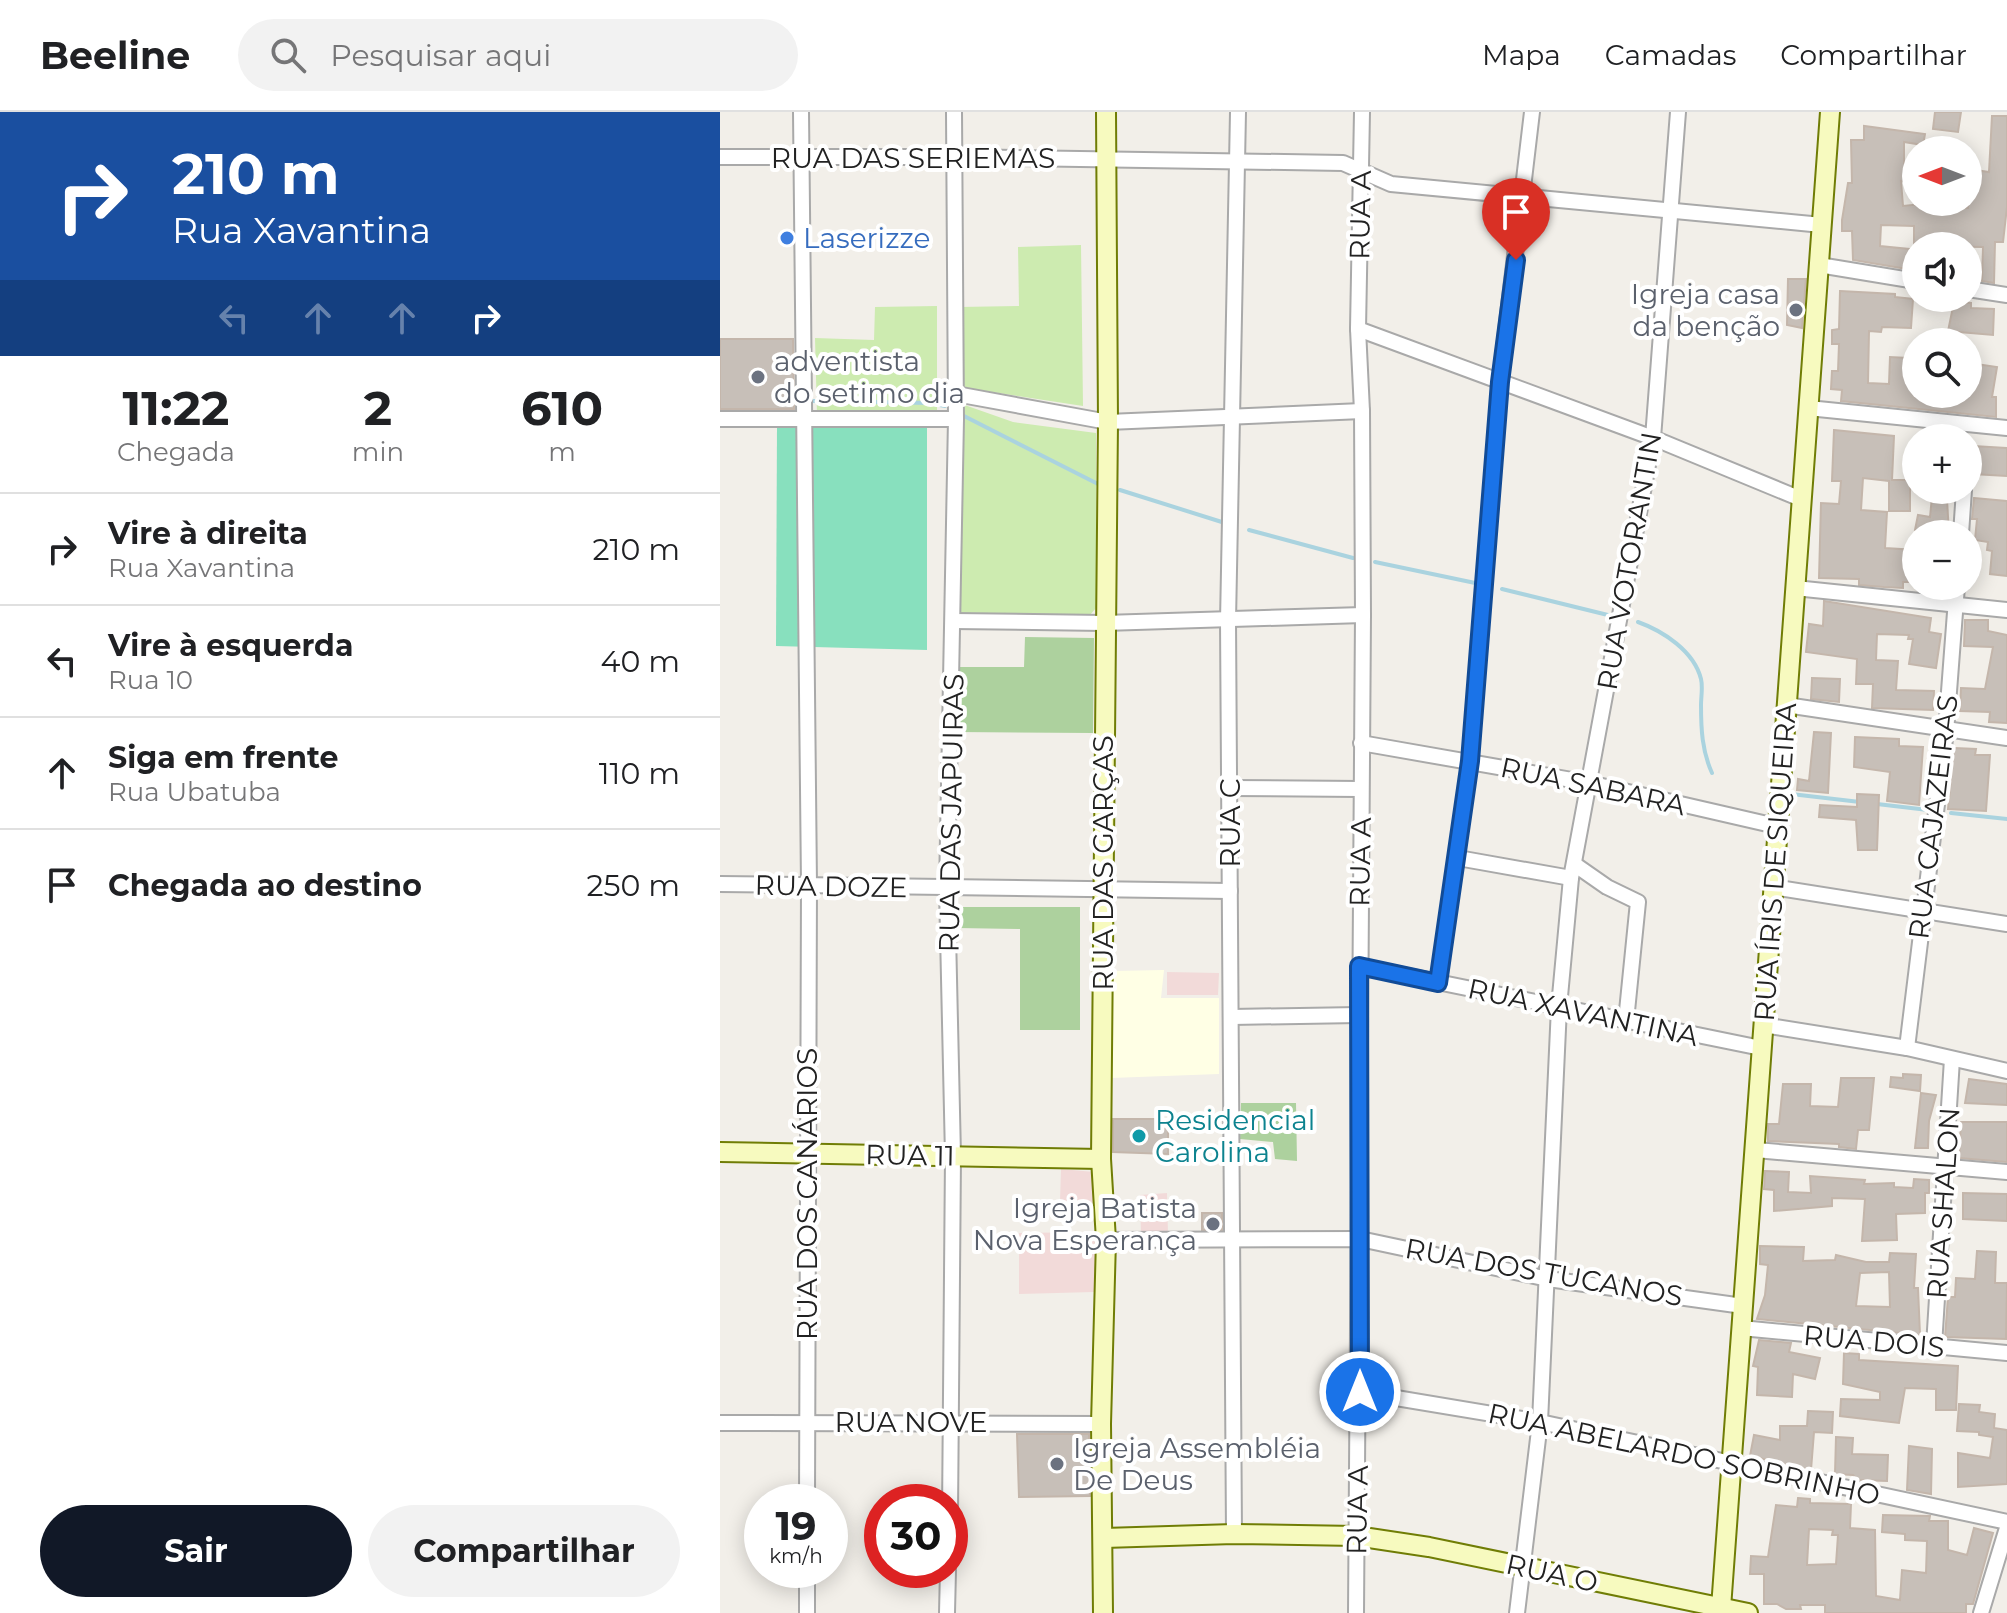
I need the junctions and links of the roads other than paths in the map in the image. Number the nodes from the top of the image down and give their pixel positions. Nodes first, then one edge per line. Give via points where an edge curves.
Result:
1 (801, 112) edge
2 (954, 112) edge
3 (1106, 112) edge
4 (1238, 112) edge
5 (1362, 112) edge
6 (1532, 112) edge
7 (1678, 112) edge
8 (1830, 112) edge
9 (720, 157) edge
10 (954, 157) junction
11 (1107, 158) junction
12 (801, 159) junction
13 (1238, 161) junction
14 (1361, 168) junction
15 (1524, 199) junction
16 (1671, 213) junction
17 (1822, 225) junction
18 (1819, 265) junction
19 (1902, 279) edge
20 (1982, 291) edge
21 (2007, 295) edge
22 (1358, 329) junction
23 (1500, 382) junction
24 (956, 394) junction
25 (1808, 408) junction
26 (1362, 411) junction
27 (1234, 417) junction
28 (2007, 417) edge
29 (720, 419) edge
30 (956, 419) junction
31 (806, 420) junction
32 (1108, 422) junction
33 (1919, 424) edge
34 (2007, 428) edge
35 (1982, 430) edge
36 (1653, 438) junction
37 (1801, 499) junction
38 (1795, 588) junction
39 (1955, 600) edge
40 (1955, 604) junction
41 (2007, 610) edge
42 (1363, 615) junction
43 (953, 621) junction
44 (1228, 621) junction
45 (1104, 623) junction
46 (1786, 705) junction
47 (1946, 731) junction
48 (2007, 738) edge
49 (1361, 743) junction
50 (1470, 761) junction
51 (1589, 783) junction
52 (1230, 788) junction
53 (1360, 789) junction
54 (1776, 826) junction
55 (1458, 858) junction
56 (1572, 871) junction
57 (720, 884) edge
58 (809, 885) junction
59 (1772, 887) junction
60 (1104, 888) junction
61 (947, 889) junction
62 (1230, 891) junction
63 (1922, 911) junction
64 (2007, 924) edge
65 (1359, 966) junction
66 (1438, 983) junction
67 (1559, 1007) junction
68 (1359, 1015) junction
69 (1232, 1017) junction
70 (1626, 1021) junction
71 (1763, 1025) junction
72 (1761, 1048) junction
73 (1907, 1048) junction
74 (1952, 1059) junction
75 (2007, 1071) edge
76 (1756, 1150) junction
77 (720, 1152) edge
78 (807, 1153) junction
79 (953, 1156) junction
80 (1101, 1159) junction
81 (1945, 1167) junction
82 (2007, 1172) edge
83 (1231, 1238) junction
84 (1360, 1239) junction
85 (1106, 1240) junction
86 (1548, 1279) junction
87 (1743, 1306) junction
88 (1741, 1328) junction
89 (1934, 1346) junction
90 (2007, 1353) edge
91 (1360, 1392) junction
92 (806, 1421) junction
93 (953, 1422) junction
94 (1540, 1422) junction
95 (720, 1423) edge
96 (1101, 1424) junction
97 (1733, 1463) junction
98 (807, 1484) edge
99 (951, 1484) edge
100 (2007, 1522) edge
101 (2007, 1528) edge
102 (1234, 1534) junction
103 (1356, 1536) junction
104 (1104, 1538) junction
105 (1521, 1566) junction
106 (807, 1588) edge
107 (948, 1588) edge
108 (1721, 1610) edge
109 (807, 1613) edge
110 (947, 1613) edge
111 (1103, 1613) edge
112 (1356, 1613) edge
113 (1517, 1613) edge
114 (1748, 1613) edge
115 (1981, 1613) edge

1 - 12 street, RUA DOS CANÁRIOS
2 - 10 street, RUA DAS JAPUIRAS
3 - 11 street, RUA DAS GARÇAS
4 - 13 street, RUA C
5 - 14 street, RUA A
6 - 15 street
7 - 16 street, RUA VOTORANTIN
8 - 17 street, RUA ÍRIS DE SIQUEIRA
9 - 12 street, RUA DAS SERIEMAS
10 - 11 street, RUA DAS SERIEMAS
10 - 12 street, RUA DAS SERIEMAS
10 - 24 street, RUA DAS JAPUIRAS
11 - 13 street, RUA DAS SERIEMAS
11 - 32 street, RUA DAS GARÇAS
12 - 31 street, RUA DOS CANÁRIOS
13 - 14 street, RUA DAS SERIEMAS
13 - 27 street, RUA C
14 - 15 street, RUA DAS SERIEMAS via 1391,184
14 - 22 street, RUA A
15 - 16 street, RUA DAS SERIEMAS
15 - 23 street
16 - 17 street, RUA DAS SERIEMAS
16 - 36 street, RUA VOTORANTIN
17 - 18 street, RUA ÍRIS DE SIQUEIRA
18 - 19 street
18 - 25 street, RUA ÍRIS DE SIQUEIRA
20 - 21 street
22 - 23 street
22 - 26 street, RUA A
23 - 36 street
23 - 50 street
24 - 30 street, RUA DAS JAPUIRAS
24 - 32 street
25 - 33 street
25 - 37 street, RUA ÍRIS DE SIQUEIRA
26 - 27 street
26 - 42 street, RUA A
27 - 32 street
27 - 44 street, RUA C
28 - 34 street
29 - 31 street
30 - 31 street
30 - 43 street, RUA DAS JAPUIRAS
31 - 58 street, RUA DOS CANÁRIOS
32 - 45 street, RUA DAS GARÇAS
34 - 35 street
36 - 37 street
36 - 51 street, RUA VOTORANTIN
37 - 38 street, RUA ÍRIS DE SIQUEIRA
38 - 40 street
38 - 46 street, RUA ÍRIS DE SIQUEIRA
39 - 40 street, RUA CAJAZEIRAS
40 - 41 street
40 - 47 street, RUA CAJAZEIRAS
42 - 44 street
42 - 49 street, RUA A
43 - 45 street
43 - 61 street, RUA DAS JAPUIRAS
44 - 45 street
44 - 52 street, RUA C
45 - 60 street, RUA DAS GARÇAS
46 - 47 street
46 - 54 street, RUA ÍRIS DE SIQUEIRA
47 - 48 street
47 - 63 street, RUA CAJAZEIRAS
49 - 50 street, RUA SABARA
49 - 53 street, RUA A
50 - 51 street, RUA SABARA
50 - 55 street
51 - 54 street, RUA SABARA
51 - 56 street, RUA VOTORANTIN
52 - 53 street
52 - 62 street, RUA C
53 - 65 street, RUA A
54 - 59 street, RUA ÍRIS DE SIQUEIRA
55 - 56 street
55 - 66 street
56 - 67 street, RUA VOTORANTIN
56 - 70 street via 1638,902
57 - 58 street, RUA DOZE
58 - 61 street, RUA DOZE
58 - 78 street, RUA DOS CANÁRIOS
59 - 63 street
59 - 71 street, RUA ÍRIS DE SIQUEIRA
60 - 61 street, RUA DOZE
60 - 62 street, RUA DOZE
60 - 80 street, RUA DAS GARÇAS
61 - 79 street, RUA DAS JAPUIRAS
62 - 69 street, RUA C
63 - 64 street
63 - 73 street, RUA CAJAZEIRAS
65 - 66 street, RUA XAVANTINA
65 - 68 street, RUA A
66 - 67 street, RUA XAVANTINA
67 - 70 street, RUA XAVANTINA
67 - 86 street, RUA VOTORANTIN
68 - 69 street
68 - 84 street, RUA A
69 - 83 street, RUA C
70 - 72 street, RUA XAVANTINA
71 - 72 street, RUA ÍRIS DE SIQUEIRA
71 - 73 street
72 - 76 street, RUA ÍRIS DE SIQUEIRA
73 - 74 street
74 - 75 street
74 - 81 street, RUA SHALON
76 - 81 street
76 - 87 street, RUA ÍRIS DE SIQUEIRA
77 - 78 street, RUA 11
78 - 79 street, RUA 11
78 - 92 street, RUA DOS CANÁRIOS
79 - 80 street, RUA 11
79 - 93 street, RUA DAS JAPUIRAS
80 - 85 street, RUA DAS GARÇAS
81 - 82 street
81 - 89 street, RUA SHALON
83 - 84 street, RUA DOS TUCANOS
83 - 85 street, RUA DOS TUCANOS
83 - 102 street, RUA C
84 - 86 street, RUA DOS TUCANOS
84 - 91 street, RUA A
85 - 96 street, RUA DAS GARÇAS
86 - 87 street, RUA DOS TUCANOS
86 - 94 street, RUA VOTORANTIN
87 - 88 street, RUA ÍRIS DE SIQUEIRA
88 - 89 street, RUA DOIS
88 - 97 street, RUA ÍRIS DE SIQUEIRA
89 - 90 street, RUA DOIS
91 - 94 street, RUA ABELARDO SOBRINHO
91 - 103 street, RUA A
92 - 93 street, RUA NOVE
92 - 95 street, RUA NOVE
92 - 98 street, RUA DOS CANÁRIOS
93 - 96 street, RUA NOVE
93 - 99 street, RUA DAS JAPUIRAS
94 - 97 street, RUA ABELARDO SOBRINHO
94 - 105 street, RUA VOTORANTIN
96 - 104 street, RUA DAS GARÇAS
97 - 100 street, RUA ABELARDO SOBRINHO
97 - 108 street, RUA ÍRIS DE SIQUEIRA
101 - 115 street
102 - 103 street, RUA O
102 - 104 street, RUA O
103 - 105 street, RUA O
103 - 112 street, RUA A
104 - 111 street, RUA DAS GARÇAS
105 - 108 street, RUA O
105 - 113 street, RUA VOTORANTIN
106 - 109 street
107 - 110 street
108 - 114 street, RUA O

